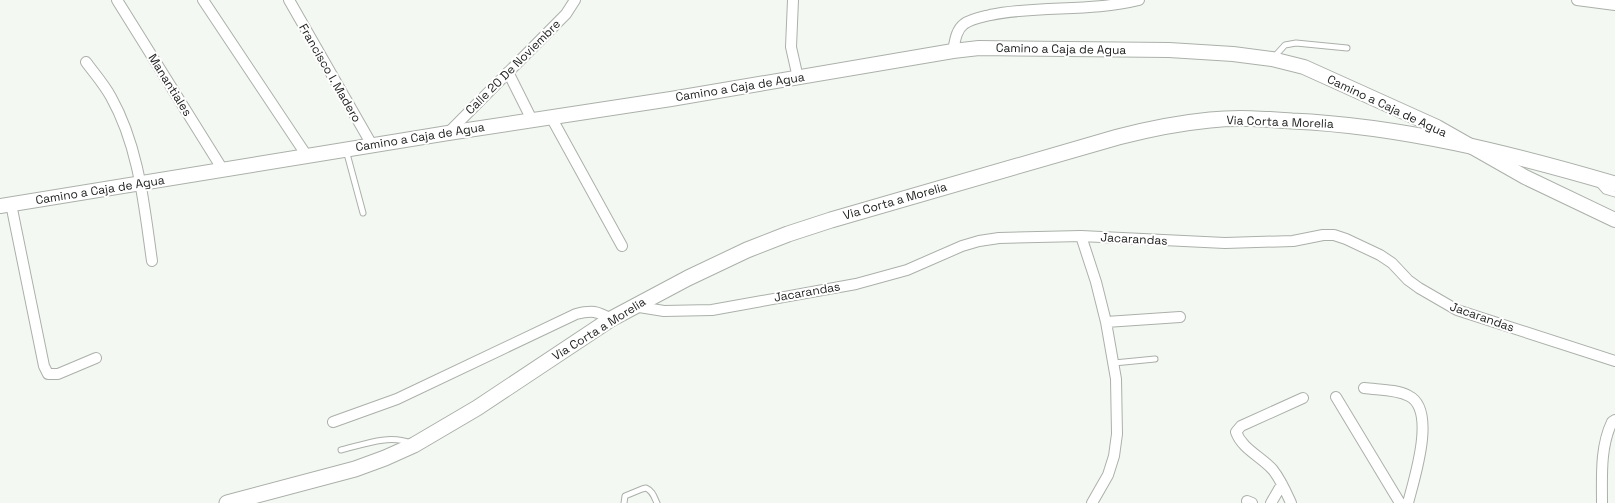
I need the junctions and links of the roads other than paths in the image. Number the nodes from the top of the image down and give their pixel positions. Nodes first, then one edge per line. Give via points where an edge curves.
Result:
1 (117, 0) edge
2 (203, 0) edge
3 (289, 0) edge
4 (575, 0) edge
5 (793, 0) edge
6 (1139, 0) edge
7 (1577, 0) edge
8 (1615, 5) edge
9 (1347, 48) dead end
10 (953, 51) junction
11 (1272, 59) junction
12 (86, 62) dead end
13 (508, 72) junction
14 (798, 78) junction
15 (551, 117) junction
16 (532, 120) junction
17 (448, 133) junction
18 (372, 145) junction
19 (1467, 146) junction
20 (346, 149) junction
21 (307, 156) junction
22 (223, 170) junction
23 (1592, 177) junction
24 (141, 183) junction
25 (1615, 184) edge
26 (1615, 194) edge
27 (6, 205) edge
28 (363, 213) dead end
29 (1615, 220) edge
30 (1081, 236) junction
31 (622, 246) dead end
32 (152, 261) dead end
33 (633, 306) junction
34 (1180, 317) dead end
35 (611, 319) junction
36 (1106, 322) junction
37 (96, 358) dead end
38 (1155, 359) dead end
39 (1615, 361) edge
40 (1114, 363) junction
41 (1364, 388) dead end
42 (1336, 397) dead end
43 (1303, 398) dead end
44 (1615, 420) edge
45 (333, 422) dead end
46 (414, 445) junction
47 (341, 450) dead end
48 (1282, 484) junction
49 (227, 503) edge
50 (624, 503) edge
51 (657, 503) edge
52 (1092, 503) edge
53 (1271, 503) edge
54 (1291, 503) edge
55 (1400, 503) edge
56 (1408, 503) edge
57 (1602, 503) edge

1 - 22 street, Manantiales
2 - 21 street
3 - 18 street, Francisco I. Madero
4 - 13 street, Calle 20 De Noviembre via 566,14
5 - 14 street via 791,47
6 - 10 street via 1111,5 1006,12 979,18 964,24 956,34
7 - 8 street
9 - 11 lane via 1296,43 1285,46
10 - 11 main road, Camino a Caja de Agua via 979,48 1168,50
10 - 14 main road, Camino a Caja de Agua
11 - 19 main road, Camino a Caja de Agua via 1304,67 1437,127
12 - 24 street via 110,96 128,134
13 - 16 street
13 - 17 street, Calle 20 De Noviembre
14 - 15 main road, Camino a Caja de Agua
15 - 16 main road, Camino a Caja de Agua
15 - 31 street
16 - 17 main road, Camino a Caja de Agua
17 - 18 main road, Camino a Caja de Agua
18 - 20 main road, Camino a Caja de Agua
19 - 23 main road, Via Corta a Morelia via 1541,162
19 - 29 main road, Camino a Caja de Agua
19 - 33 main road, Via Corta a Morelia via 1366,127 1309,121 1212,120 1165,125 788,234 740,253
20 - 21 main road, Camino a Caja de Agua
20 - 28 lane
21 - 22 main road, Camino a Caja de Agua
22 - 24 main road, Camino a Caja de Agua
23 - 25 main road, Via Corta a Morelia
23 - 26 lane via 1605,191
24 - 27 main road, Camino a Caja de Agua
24 - 32 street
27 - 37 street via 48,374 58,374
30 - 33 street, Jacarandas via 979,241 907,270 856,284 712,310 664,312
30 - 36 street
30 - 39 street, Jacarandas via 1225,243 1294,241 1334,235 1380,255 1419,288 1457,310
33 - 35 main road, Via Corta a Morelia
34 - 36 street
35 - 45 street via 588,311 576,314 397,398
35 - 46 main road, Via Corta a Morelia via 483,404
36 - 40 street
38 - 40 lane
40 - 52 street via 1117,434 1114,456 1108,475
41 - 56 street via 1410,396 1419,405 1423,419 1423,437
42 - 55 street
43 - 48 street via 1241,426 1236,432 1239,440 1273,470
44 - 57 street via 1607,432 1603,450
46 - 47 lane via 402,439 391,439
46 - 49 main road, Via Corta a Morelia via 355,469
48 - 53 street
48 - 54 street
50 - 51 lane via 625,496 646,488 653,494

